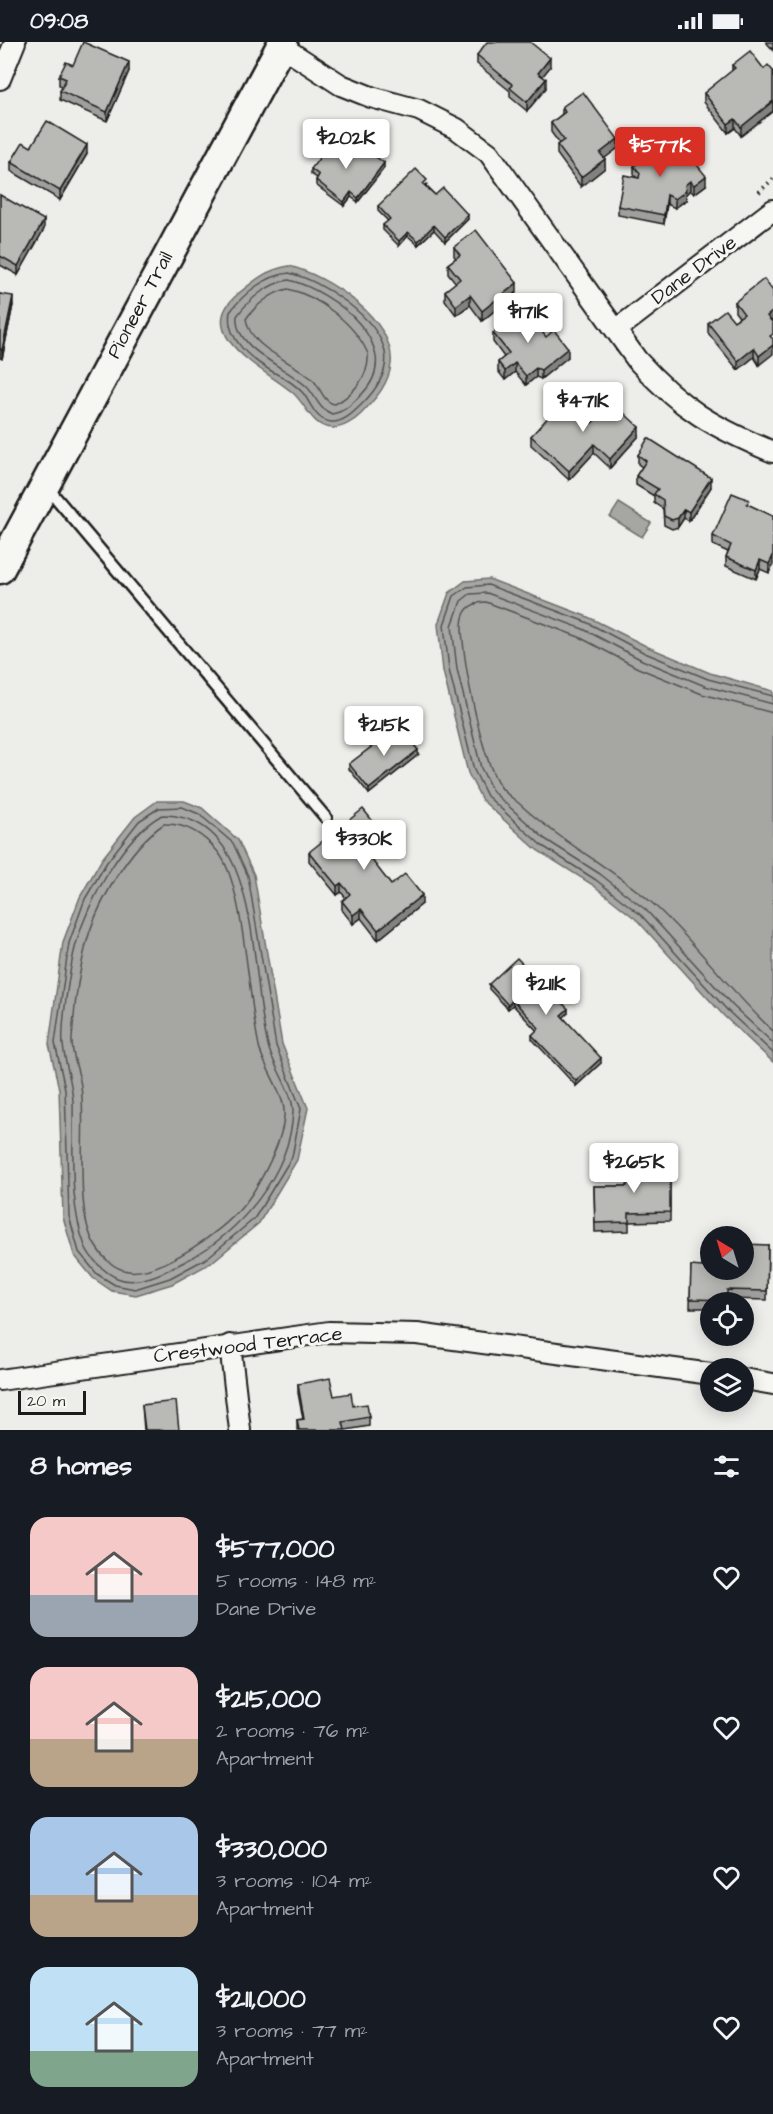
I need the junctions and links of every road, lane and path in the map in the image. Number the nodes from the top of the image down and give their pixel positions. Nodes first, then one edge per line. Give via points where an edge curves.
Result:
1 (15, 42) edge
2 (282, 44) edge
3 (0, 79) edge
4 (773, 179) edge
5 (751, 200) dead end
6 (773, 210) edge
7 (616, 330) junction
8 (773, 452) edge
9 (44, 483) junction
10 (0, 569) edge
11 (327, 818) dead end
12 (230, 1345) junction
13 (700, 1373) edge
14 (0, 1380) edge
15 (754, 1381) edge
16 (773, 1384) edge
17 (240, 1430) edge

1 - 3 street
2 - 7 street via 341,85 419,110 457,129 489,153
2 - 9 main road, Pioneer Trail
4 - 5 path
6 - 7 street, Dane Drive
7 - 8 street via 638,360 680,403 706,421
9 - 10 main road, Pioneer Trail
9 - 11 lane
12 - 13 street, Crestwood Terrace via 329,1332 417,1334
12 - 14 street, Crestwood Terrace
12 - 17 street
15 - 16 street

